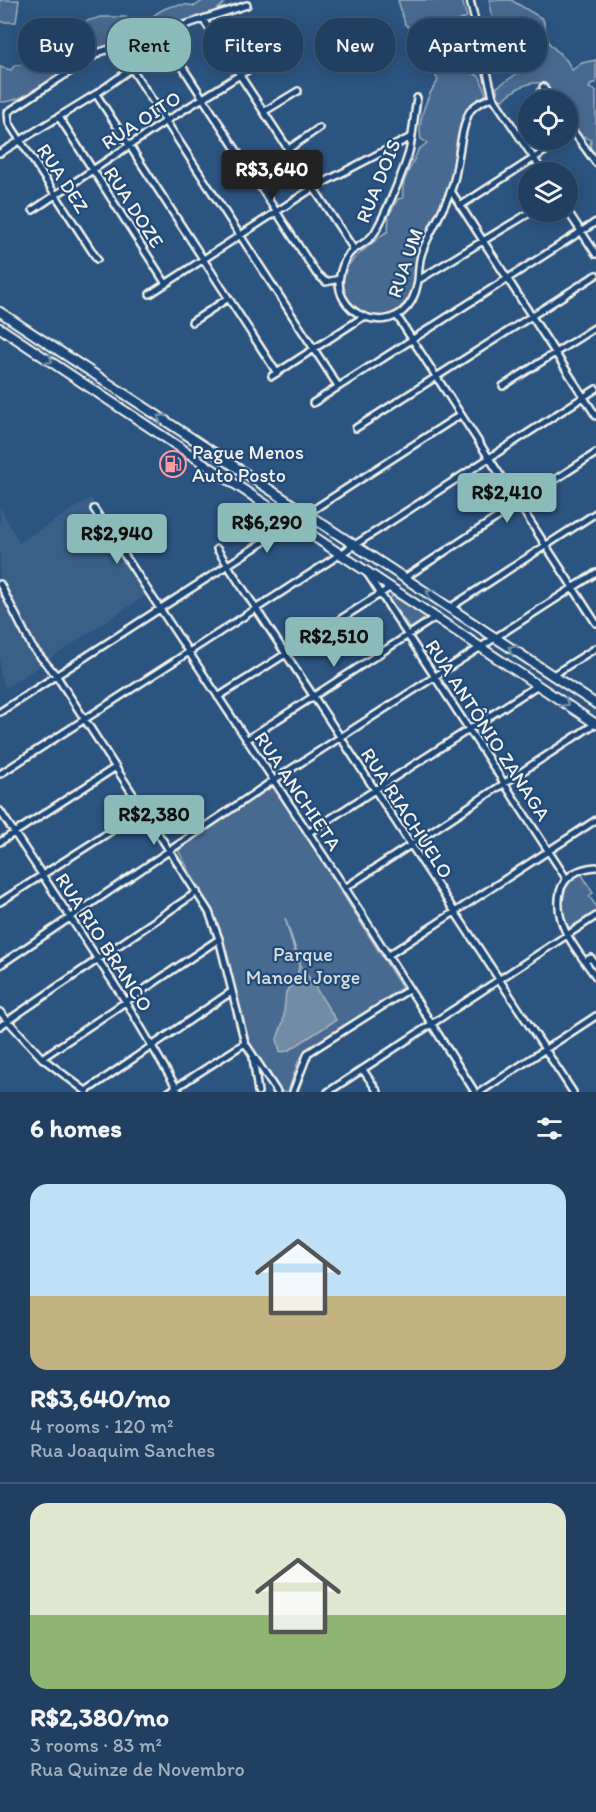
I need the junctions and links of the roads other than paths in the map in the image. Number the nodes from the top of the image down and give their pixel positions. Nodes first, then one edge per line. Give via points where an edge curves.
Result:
1 (477, 0) edge
2 (470, 3) edge
3 (247, 4) dead end
4 (206, 18) edge
5 (203, 19) edge
6 (191, 23) edge
7 (107, 50) edge
8 (127, 72) edge
9 (133, 72) edge
10 (186, 72) edge
11 (239, 72) edge
12 (246, 72) edge
13 (241, 75) junction
14 (543, 87) dead end
15 (545, 90) edge
16 (298, 91) dead end
17 (96, 94) junction
18 (492, 96) junction
19 (203, 98) junction
20 (417, 98) dead end
21 (265, 111) junction
22 (59, 117) junction
23 (166, 121) junction
24 (319, 128) dead end
25 (411, 137) junction
26 (21, 140) junction
27 (578, 143) edge
28 (129, 145) junction
29 (290, 148) junction
30 (546, 150) edge
31 (0, 153) edge
32 (534, 158) junction
33 (537, 162) edge
34 (596, 163) edge
35 (92, 171) junction
36 (313, 188) junction
37 (451, 191) junction
38 (55, 194) junction
39 (460, 206) junction
40 (33, 210) dead end
41 (276, 212) junction
42 (518, 220) edge
43 (574, 222) edge
44 (596, 222) edge
45 (580, 233) junction
46 (240, 236) junction
47 (482, 241) junction
48 (353, 248) junction
49 (596, 254) edge
50 (97, 259) dead end
51 (202, 260) junction
52 (596, 275) edge
53 (507, 277) junction
54 (339, 279) junction
55 (420, 279) junction
56 (165, 284) junction
57 (150, 294) dead end
58 (227, 299) junction
59 (0, 312) edge
60 (531, 315) junction
61 (397, 316) junction
62 (366, 318) junction
63 (16, 322) junction
64 (192, 322) dead end
65 (596, 327) edge
66 (4, 330) edge
67 (411, 339) junction
68 (313, 350) junction
69 (555, 352) junction
70 (436, 377) junction
71 (338, 386) junction
72 (503, 386) dead end
73 (596, 389) edge
74 (584, 397) junction
75 (313, 403) dead end
76 (460, 415) junction
77 (596, 416) edge
78 (356, 428) dead end
79 (196, 441) junction
80 (177, 446) junction
81 (596, 453) edge
82 (489, 458) junction
83 (518, 503) junction
84 (94, 509) dead end
85 (596, 513) edge
86 (308, 514) junction
87 (294, 522) junction
88 (356, 545) junction
89 (546, 545) junction
90 (217, 549) dead end
91 (342, 554) junction
92 (227, 566) junction
93 (364, 569) junction
94 (596, 573) edge
95 (406, 577) junction
96 (0, 584) edge
97 (391, 587) junction
98 (573, 588) junction
99 (380, 594) junction
100 (451, 607) junction
101 (160, 608) junction
102 (256, 609) junction
103 (436, 617) junction
104 (596, 623) edge
105 (408, 636) junction
106 (495, 638) junction
107 (481, 647) junction
108 (596, 648) edge
109 (188, 652) junction
110 (284, 654) junction
111 (56, 675) junction
112 (553, 675) junction
113 (435, 676) junction
114 (538, 685) junction
115 (312, 696) junction
116 (218, 697) junction
117 (596, 704) edge
118 (0, 712) edge
119 (84, 720) junction
120 (596, 723) edge
121 (469, 730) junction
122 (340, 739) junction
123 (246, 740) junction
124 (116, 767) junction
125 (0, 774) edge
126 (274, 780) junction
127 (506, 783) junction
128 (375, 790) junction
129 (144, 810) junction
130 (0, 811) edge
131 (596, 820) edge
132 (16, 832) junction
133 (308, 833) junction
134 (0, 843) edge
135 (411, 847) junction
136 (171, 850) junction
137 (548, 851) junction
138 (596, 867) edge
139 (43, 875) junction
140 (566, 878) junction
141 (345, 888) junction
142 (197, 892) junction
143 (0, 902) edge
144 (455, 913) junction
145 (596, 916) edge
146 (71, 918) junction
147 (567, 935) junction
148 (219, 939) junction
149 (387, 956) junction
150 (591, 958) edge
151 (99, 960) junction
152 (0, 964) edge
153 (596, 965) edge
154 (596, 977) edge
155 (499, 981) junction
156 (408, 990) junction
157 (231, 992) junction
158 (126, 1002) junction
159 (0, 1012) edge
160 (596, 1016) edge
161 (6, 1021) junction
162 (430, 1024) junction
163 (0, 1026) edge
164 (245, 1043) junction
165 (152, 1046) junction
166 (545, 1050) junction
167 (253, 1056) junction
168 (42, 1058) junction
169 (363, 1070) junction
170 (177, 1090) edge
171 (87, 1092) edge
172 (169, 1092) edge
173 (258, 1092) edge
174 (277, 1092) edge
175 (293, 1092) edge
176 (328, 1092) edge
177 (378, 1092) edge
178 (475, 1092) edge
179 (480, 1092) edge
180 (573, 1092) edge

1 - 2 street
2 - 18 street
3 - 4 street
5 - 6 street
7 - 26 street, RUA DEZ via 92,55 8,112 9,123
8 - 17 street
9 - 23 street
10 - 19 street
11 - 13 street
12 - 13 street, RUA OITO
13 - 19 street, RUA OITO
13 - 21 street
14 - 15 street
16 - 21 street
17 - 22 street
17 - 28 street
18 - 32 street
18 - 37 street, RUA UM via 468,114
19 - 23 street, RUA OITO
19 - 41 street
20 - 25 street, RUA DOIS
21 - 29 street
22 - 26 street
22 - 35 street, RUA DOZE
23 - 28 street, RUA OITO
23 - 46 street
24 - 29 street
25 - 36 street
25 - 48 street, RUA DOIS via 406,159 375,233
26 - 31 street
26 - 38 street, RUA DEZ
27 - 34 street
28 - 35 street, RUA OITO
28 - 51 street
29 - 36 street
30 - 32 street
32 - 33 street
32 - 39 street
35 - 38 street, RUA OITO
35 - 56 street, RUA DOZE
36 - 41 street
36 - 48 street
37 - 39 street
37 - 55 street, RUA UM via 422,252
38 - 40 street, RUA OITO
38 - 50 street, RUA DEZ
39 - 47 street
41 - 46 street
41 - 54 street via 321,279
42 - 47 street
43 - 45 street
44 - 45 street
45 - 49 street
45 - 53 street
46 - 51 street
46 - 68 street
47 - 53 street
47 - 55 street
48 - 54 street, RUA DOIS
51 - 56 street
51 - 58 street
52 - 60 street
53 - 60 street
53 - 67 street
54 - 62 street via 345,302
55 - 61 street, RUA UM via 412,300
56 - 57 street
58 - 64 street
58 - 68 street via 275,374
59 - 63 main road
60 - 69 street
60 - 70 street
61 - 62 street, RUA UM via 387,320
61 - 67 street
62 - 68 street
63 - 66 main road via 14,328
79 -> 63 main road
65 - 69 street
66 -> 80 main road
67 - 70 street
67 - 71 street
68 - 71 street
69 - 72 street
69 - 74 street
70 - 76 street
70 - 78 street
71 - 75 street
73 - 74 street
74 - 77 street
74 - 82 street
76 - 82 street
76 - 86 street
79 - 80 main road
79 - 86 main road
80 - 87 main road
81 - 83 street
82 - 83 street
82 - 88 street
83 - 89 street
83 - 95 street
84 - 101 street, RUA ANCHIETA
85 - 89 street
86 - 87 street
86 - 88 main road
87 - 91 main road
87 - 92 street
88 - 91 street
88 - 95 main road
89 - 98 street
89 - 100 street
90 - 92 street, RUA RIACHUELO
91 - 93 main road
91 - 102 street
92 - 101 street
92 - 102 street, RUA RIACHUELO
93 - 97 main road
93 - 99 street, RUA ANTÔNIO ZANAGA
94 - 98 street
100 -> 95 main road
96 - 111 street via 32,647
97 - 99 street
97 - 103 main road
98 - 104 street
98 - 106 street
99 - 105 street, RUA ANTÔNIO ZANAGA
99 - 110 street
100 - 106 main road
101 - 109 street, RUA ANCHIETA
101 - 111 street
102 - 109 street
102 - 110 street, RUA RIACHUELO
103 - 105 street
103 - 107 main road
105 - 113 street, RUA ANTÔNIO ZANAGA
105 - 115 street
106 - 107 street
112 -> 106 main road
107 - 113 street
107 - 114 main road
108 - 112 street
109 - 116 street, RUA ANCHIETA
109 - 119 street
110 - 115 street, RUA RIACHUELO
110 - 116 street
111 - 118 street
111 - 119 street
112 - 117 main road
113 - 121 street, RUA ANTÔNIO ZANAGA
113 - 122 street
114 -> 120 main road
114 - 121 street
115 - 122 street, RUA RIACHUELO
115 - 123 street
116 - 123 street, RUA ANCHIETA
119 - 124 street
119 - 125 street
120 - 127 street
121 - 127 street, RUA ANTÔNIO ZANAGA
121 - 128 street
122 - 126 street
122 - 128 street, RUA RIACHUELO
123 - 126 street, RUA ANCHIETA
124 - 129 street
124 - 132 street
126 - 133 street, RUA ANCHIETA
126 - 136 street
127 - 135 street
127 - 137 street, RUA ANTÔNIO ZANAGA
128 - 133 street
128 - 135 street, RUA RIACHUELO
129 - 136 street
129 - 139 street
130 - 132 street, RUA RIO BRANCO
131 - 137 street
132 - 134 street
132 - 139 street, RUA RIO BRANCO
133 - 141 street, RUA ANCHIETA
135 - 141 street
135 - 144 street, RUA RIACHUELO
136 - 142 street
136 - 146 street
137 - 140 street, RUA ANTÔNIO ZANAGA
137 - 144 street
138 - 140 street
139 - 143 street
139 - 146 street, RUA RIO BRANCO
140 - 147 street via 558,911
141 - 149 street, RUA ANCHIETA
142 - 148 street
142 - 151 street
144 - 149 street
144 - 155 street, RUA RIACHUELO
145 - 147 street
146 - 151 street, RUA RIO BRANCO
146 - 152 street
147 - 150 street
147 - 155 street
148 - 157 street
148 - 158 street
149 - 156 street, RUA ANCHIETA
150 - 153 street
150 - 154 street
151 - 158 street, RUA RIO BRANCO
151 - 161 street
155 - 162 street
155 - 166 street, RUA RIACHUELO
156 - 162 street, RUA ANCHIETA
156 - 175 street via 308,1053
157 - 164 street
157 - 165 street
158 - 165 street, RUA RIO BRANCO
158 - 168 street
159 - 161 street
160 - 166 street
161 - 163 street
161 - 168 street
162 - 169 street
162 - 178 street, RUA ANCHIETA
164 - 167 street
164 - 170 street
165 - 170 street, RUA RIO BRANCO
165 - 171 street
166 - 179 street
166 - 180 street, RUA RIACHUELO
167 - 173 street
167 - 174 street
168 - 171 street
169 - 176 street
169 - 177 street
170 - 172 street

